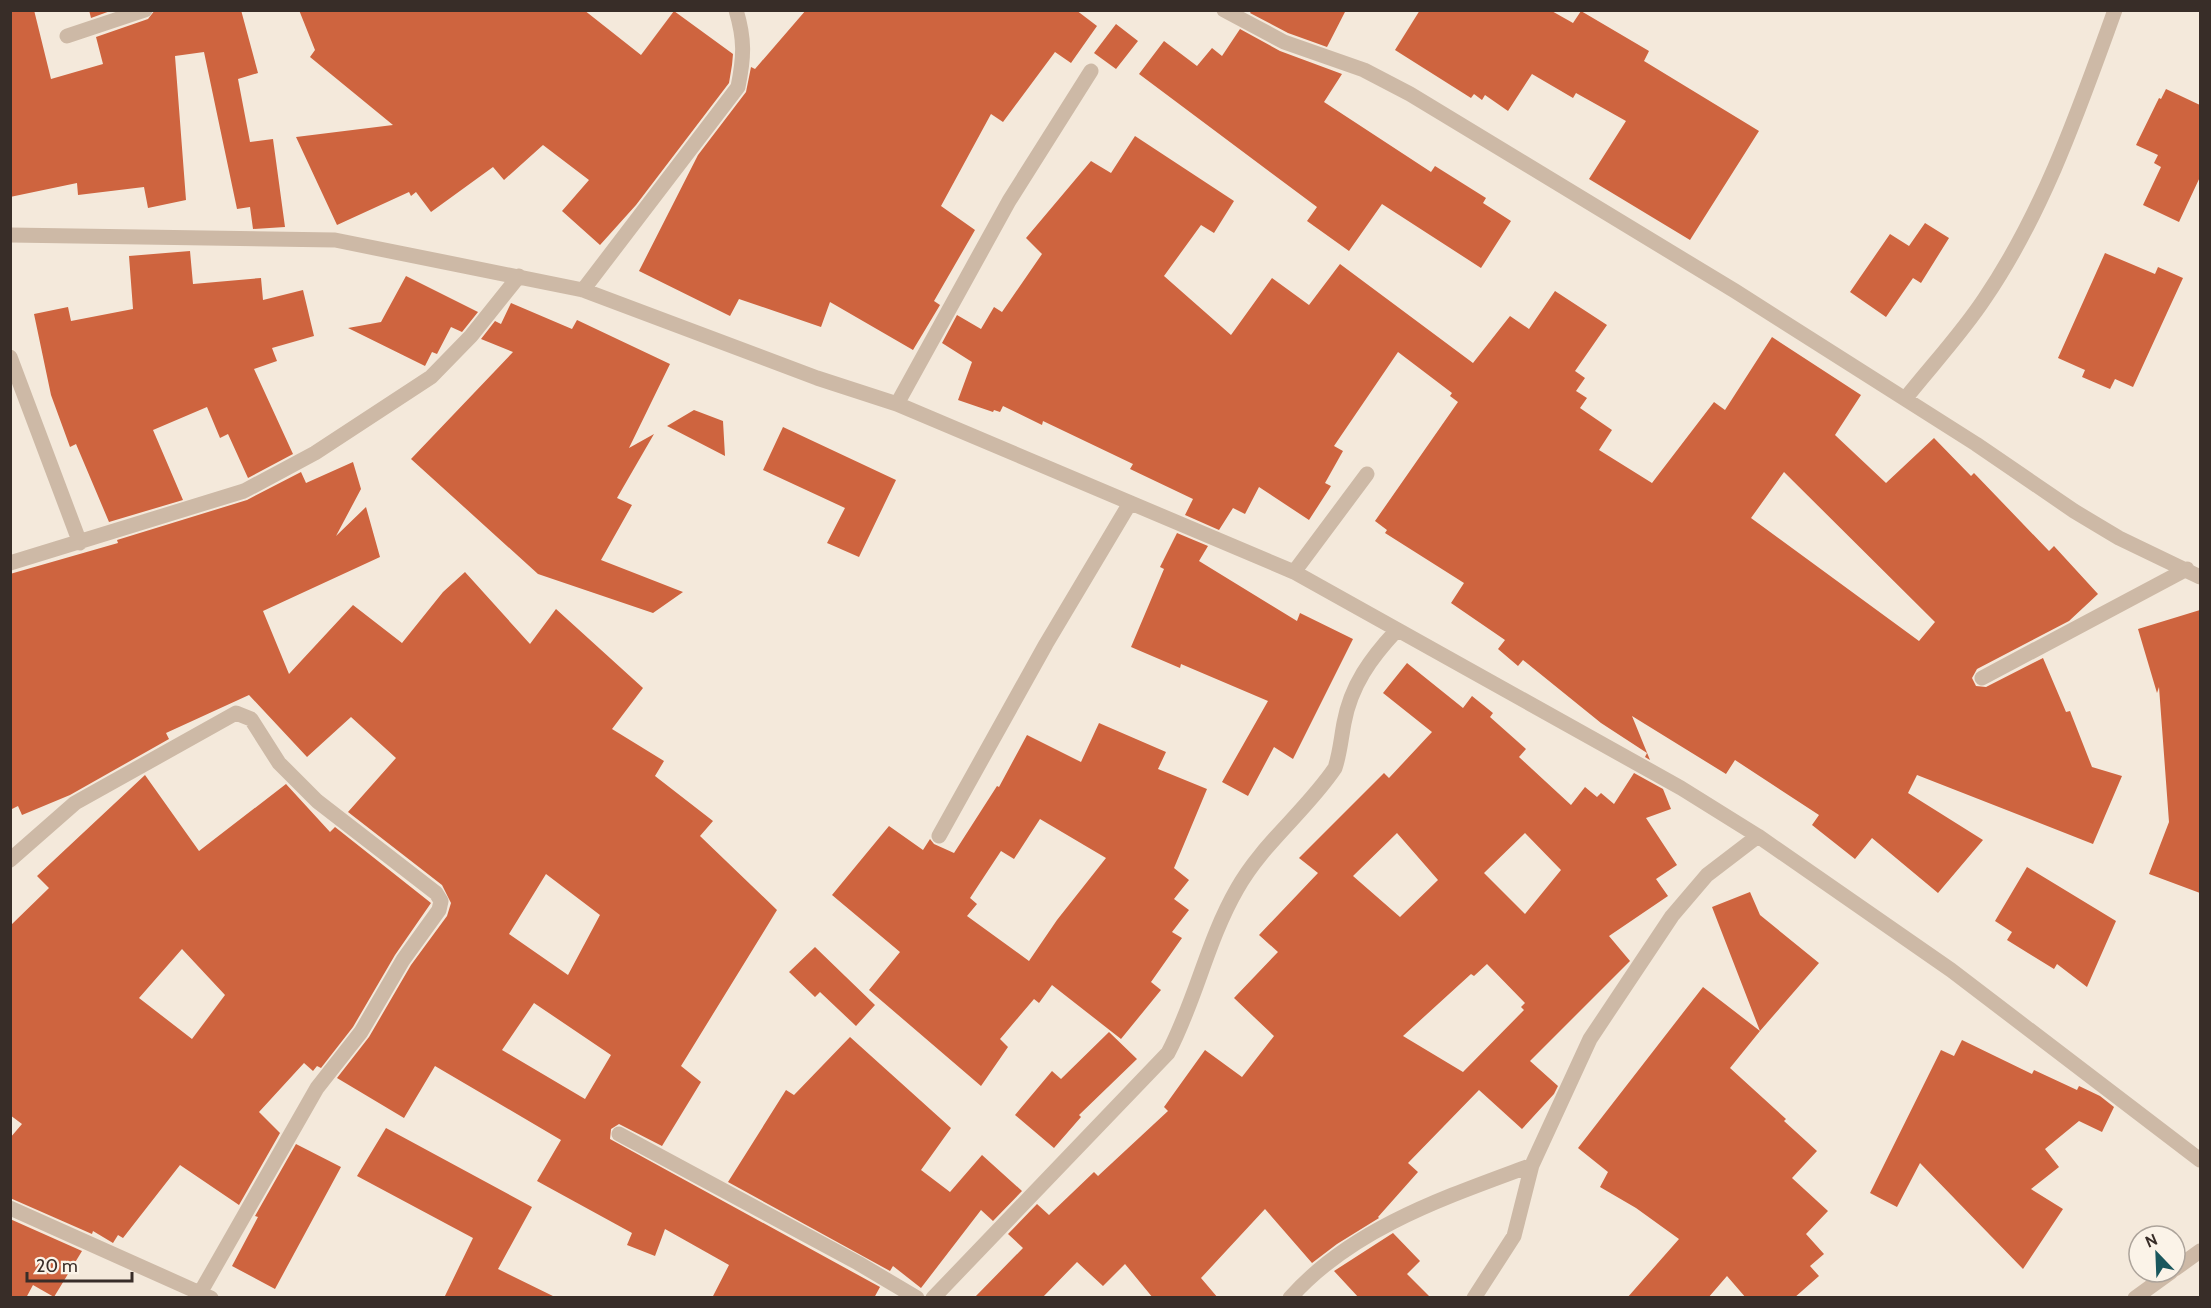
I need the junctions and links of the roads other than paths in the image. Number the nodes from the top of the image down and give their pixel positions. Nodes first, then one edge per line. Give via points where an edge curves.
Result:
1 (145, 10) edge
2 (736, 10) edge
3 (1224, 10) edge
4 (2115, 10) edge
5 (67, 36) dead end
6 (1091, 71) dead end
7 (10, 235) edge
8 (519, 276) junction
9 (584, 290) junction
10 (10, 357) edge
11 (1905, 399) junction
12 (897, 404) junction
13 (1367, 474) dead end
14 (1130, 503) junction
15 (80, 543) junction
16 (10, 563) edge
17 (1294, 572) junction
18 (2194, 573) edge
19 (1396, 630) junction
20 (1982, 678) dead end
21 (939, 836) dead end
22 (1758, 836) junction
23 (10, 860) edge
24 (619, 1134) dead end
25 (2200, 1160) edge
26 (1532, 1165) junction
27 (10, 1208) edge
28 (2200, 1251) edge
29 (2187, 1260) edge
30 (2154, 1284) edge
31 (206, 1295) edge
32 (917, 1298) edge
33 (933, 1298) edge
34 (1290, 1298) edge
35 (1474, 1298) edge
36 (2135, 1298) edge

1 - 5 street
2 - 9 street via 744,37 738,87
3 - 11 street via 1284,42 1364,70 1410,94
4 - 11 street via 2054,168 2021,239 1985,299
6 - 12 street via 1009,201
7 - 8 street via 335,240
8 - 9 street
8 - 15 street via 471,336 431,377 315,453 243,491
9 - 12 street
10 - 15 street
11 - 18 street via 2074,511 2119,538
12 - 14 street
13 - 17 street
14 - 17 street
14 - 21 street
15 - 16 street
17 - 19 street
18 - 20 street
19 - 22 street via 1681,788
19 - 33 street via 1371,658 1357,682 1335,768 1238,887 1217,928 1183,1025 1168,1053
22 - 25 street via 1951,970
22 - 26 street via 1707,875 1672,916 1590,1039
23 - 31 street via 75,803 236,713 250,719 279,763 310,794 436,893 441,901 361,1032 317,1088
24 - 32 street
26 - 34 street via 1401,1218 1339,1252
26 - 35 street via 1514,1236
27 - 31 street
28 - 29 street
30 - 36 street

